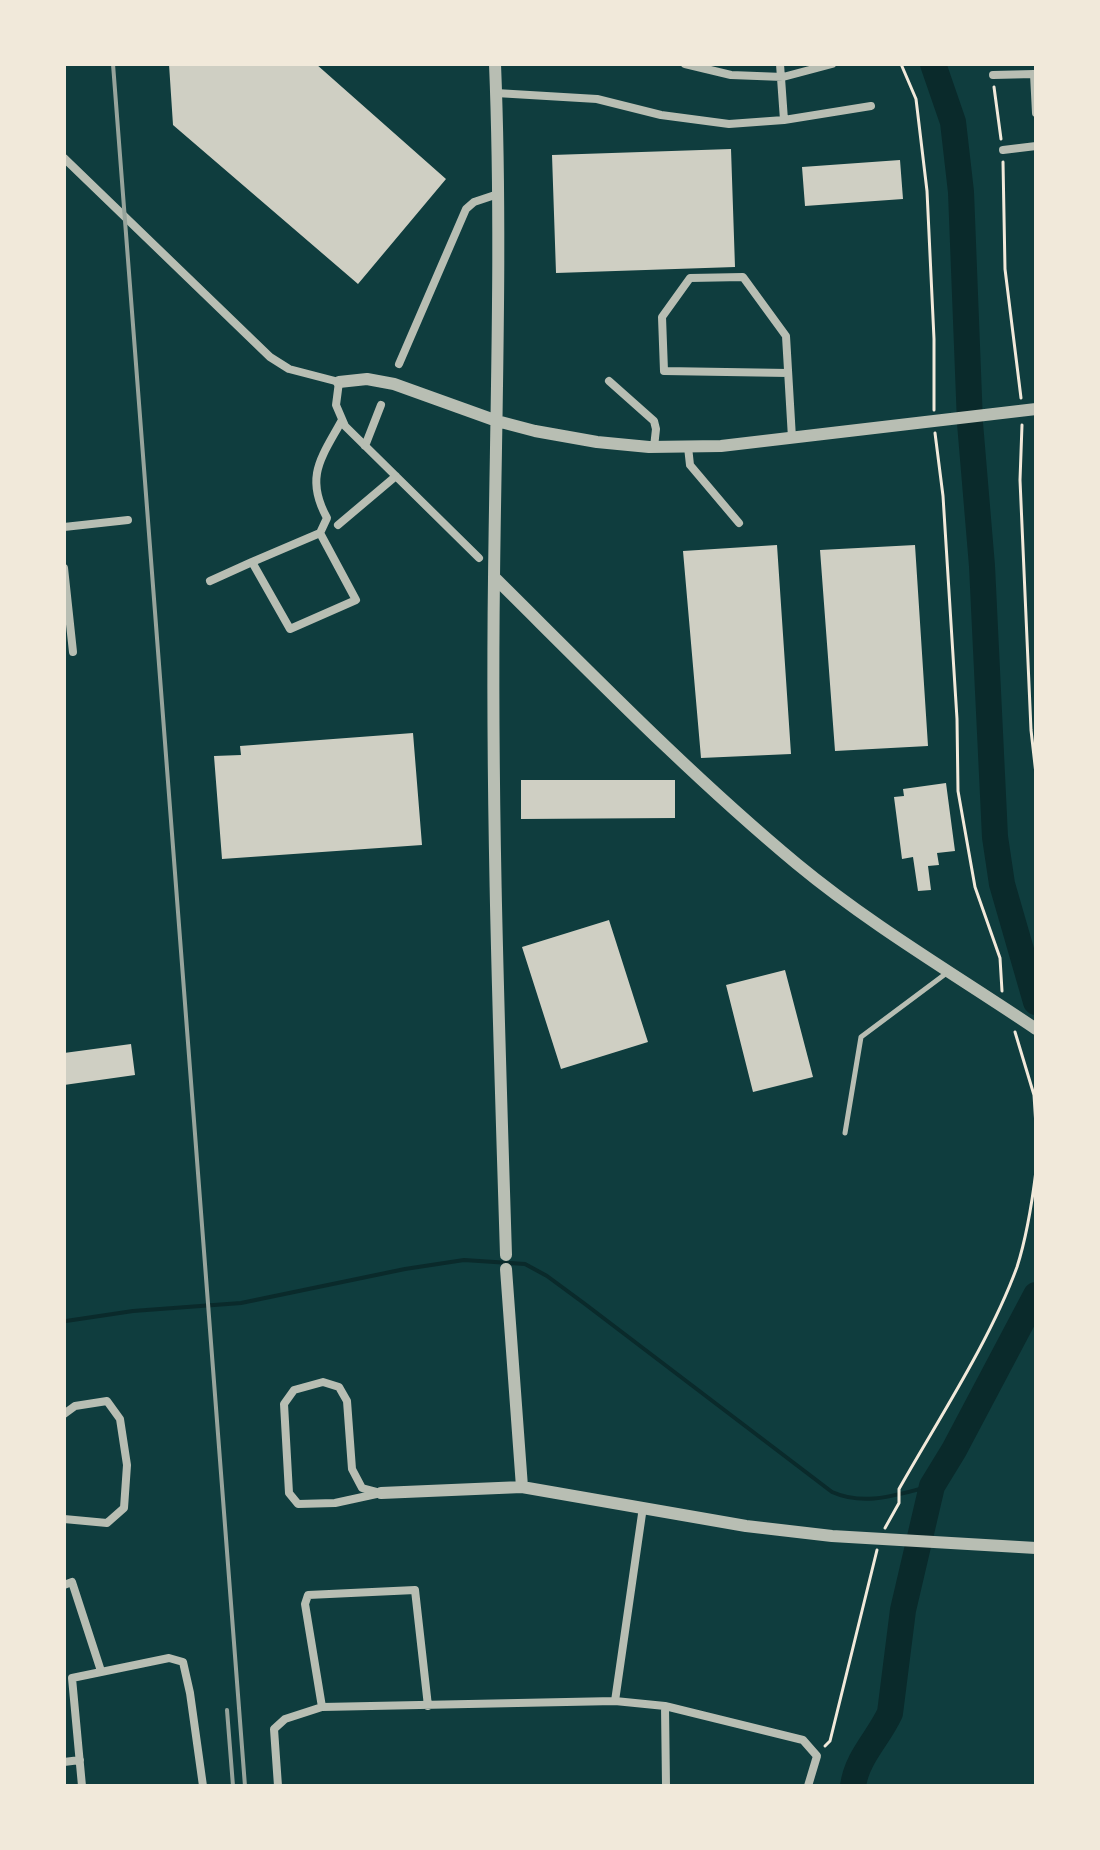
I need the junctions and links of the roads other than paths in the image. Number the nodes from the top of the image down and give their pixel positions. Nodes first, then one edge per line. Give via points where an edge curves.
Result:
1 (495, 64) edge
2 (685, 64) edge
3 (780, 64) edge
4 (832, 64) edge
5 (993, 75) road end
6 (783, 77) junction
7 (496, 93) junction
8 (871, 106) dead end
9 (1036, 113) edge
10 (784, 120) junction
11 (1036, 146) edge
12 (1003, 150) road end
13 (64, 158) edge
14 (498, 194) junction
15 (399, 364) dead end
16 (788, 373) junction
17 (609, 381) dead end
18 (339, 382) junction
19 (381, 405) dead end
20 (1029, 410) edge
21 (342, 420) junction
22 (497, 421) junction
23 (792, 438) junction
24 (365, 446) junction
25 (654, 447) junction
26 (688, 447) junction
27 (396, 476) junction
28 (128, 520) dead end
29 (739, 523) dead end
30 (338, 525) dead end
31 (64, 527) edge
32 (320, 533) junction
33 (479, 558) dead end
34 (252, 562) junction
35 (64, 568) edge
36 (494, 577) junction
37 (210, 581) dead end
38 (73, 652) dead end
39 (949, 971) junction
40 (1036, 1029) edge
41 (845, 1133) dead end
42 (506, 1255) joint
43 (506, 1269) joint
44 (64, 1414) edge
45 (522, 1487) junction
46 (381, 1493) junction
47 (643, 1507) junction
48 (64, 1519) edge
49 (1036, 1548) edge
50 (64, 1585) edge
51 (101, 1671) junction
52 (615, 1701) junction
53 (428, 1706) junction
54 (665, 1706) junction
55 (322, 1707) junction
56 (80, 1760) junction
57 (64, 1762) edge
58 (82, 1786) edge
59 (203, 1786) edge
60 (278, 1786) edge
61 (666, 1786) edge
62 (808, 1786) edge

1 - 7 street
2 - 6 street via 731,75
3 - 6 street
4 - 6 street
5 - 9 street via 1034,74
6 - 10 street
7 - 10 street via 597,99 729,124
7 - 14 street
8 - 10 street
11 - 12 street
13 - 18 street via 270,357 289,369
14 - 15 street via 466,209
14 - 22 street
16 - 16 street via 786,336 743,277 690,278 662,317 664,371
16 - 23 street
17 - 25 street via 654,421
18 - 21 street via 336,405
18 - 22 street via 367,379 394,384
19 - 24 street
20 - 23 street
21 - 24 street
21 - 32 street via 316,467 316,499 327,518
22 - 25 street via 597,442
22 - 36 street
23 - 26 street
24 - 27 street
25 - 26 street
26 - 29 street via 690,465
27 - 30 street
27 - 33 street
28 - 31 street
32 - 34 street
32 - 34 street via 356,600 290,629
34 - 37 street
35 - 38 street
36 - 39 street via 799,866
36 - 42 street via 493,855
39 - 40 street
39 - 41 lane via 861,1037
42 - 43 street
43 - 45 street
44 - 48 street via 75,1406 107,1401 120,1419 127,1465 124,1508 107,1523
45 - 46 street
45 - 47 street
46 - 46 street via 298,1504 289,1493 284,1404 294,1390 323,1382 339,1387 347,1401 352,1469 362,1488
47 - 49 street via 746,1526
47 - 52 street
50 - 51 street via 72,1582
51 - 56 street via 72,1678
51 - 59 street via 169,1658 183,1662
52 - 53 street
52 - 54 street
53 - 55 street
53 - 55 street via 415,1590 308,1595 305,1604
54 - 61 street
54 - 62 street via 803,1740 817,1756
55 - 60 street via 285,1719 274,1729
56 - 57 street
56 - 58 street

